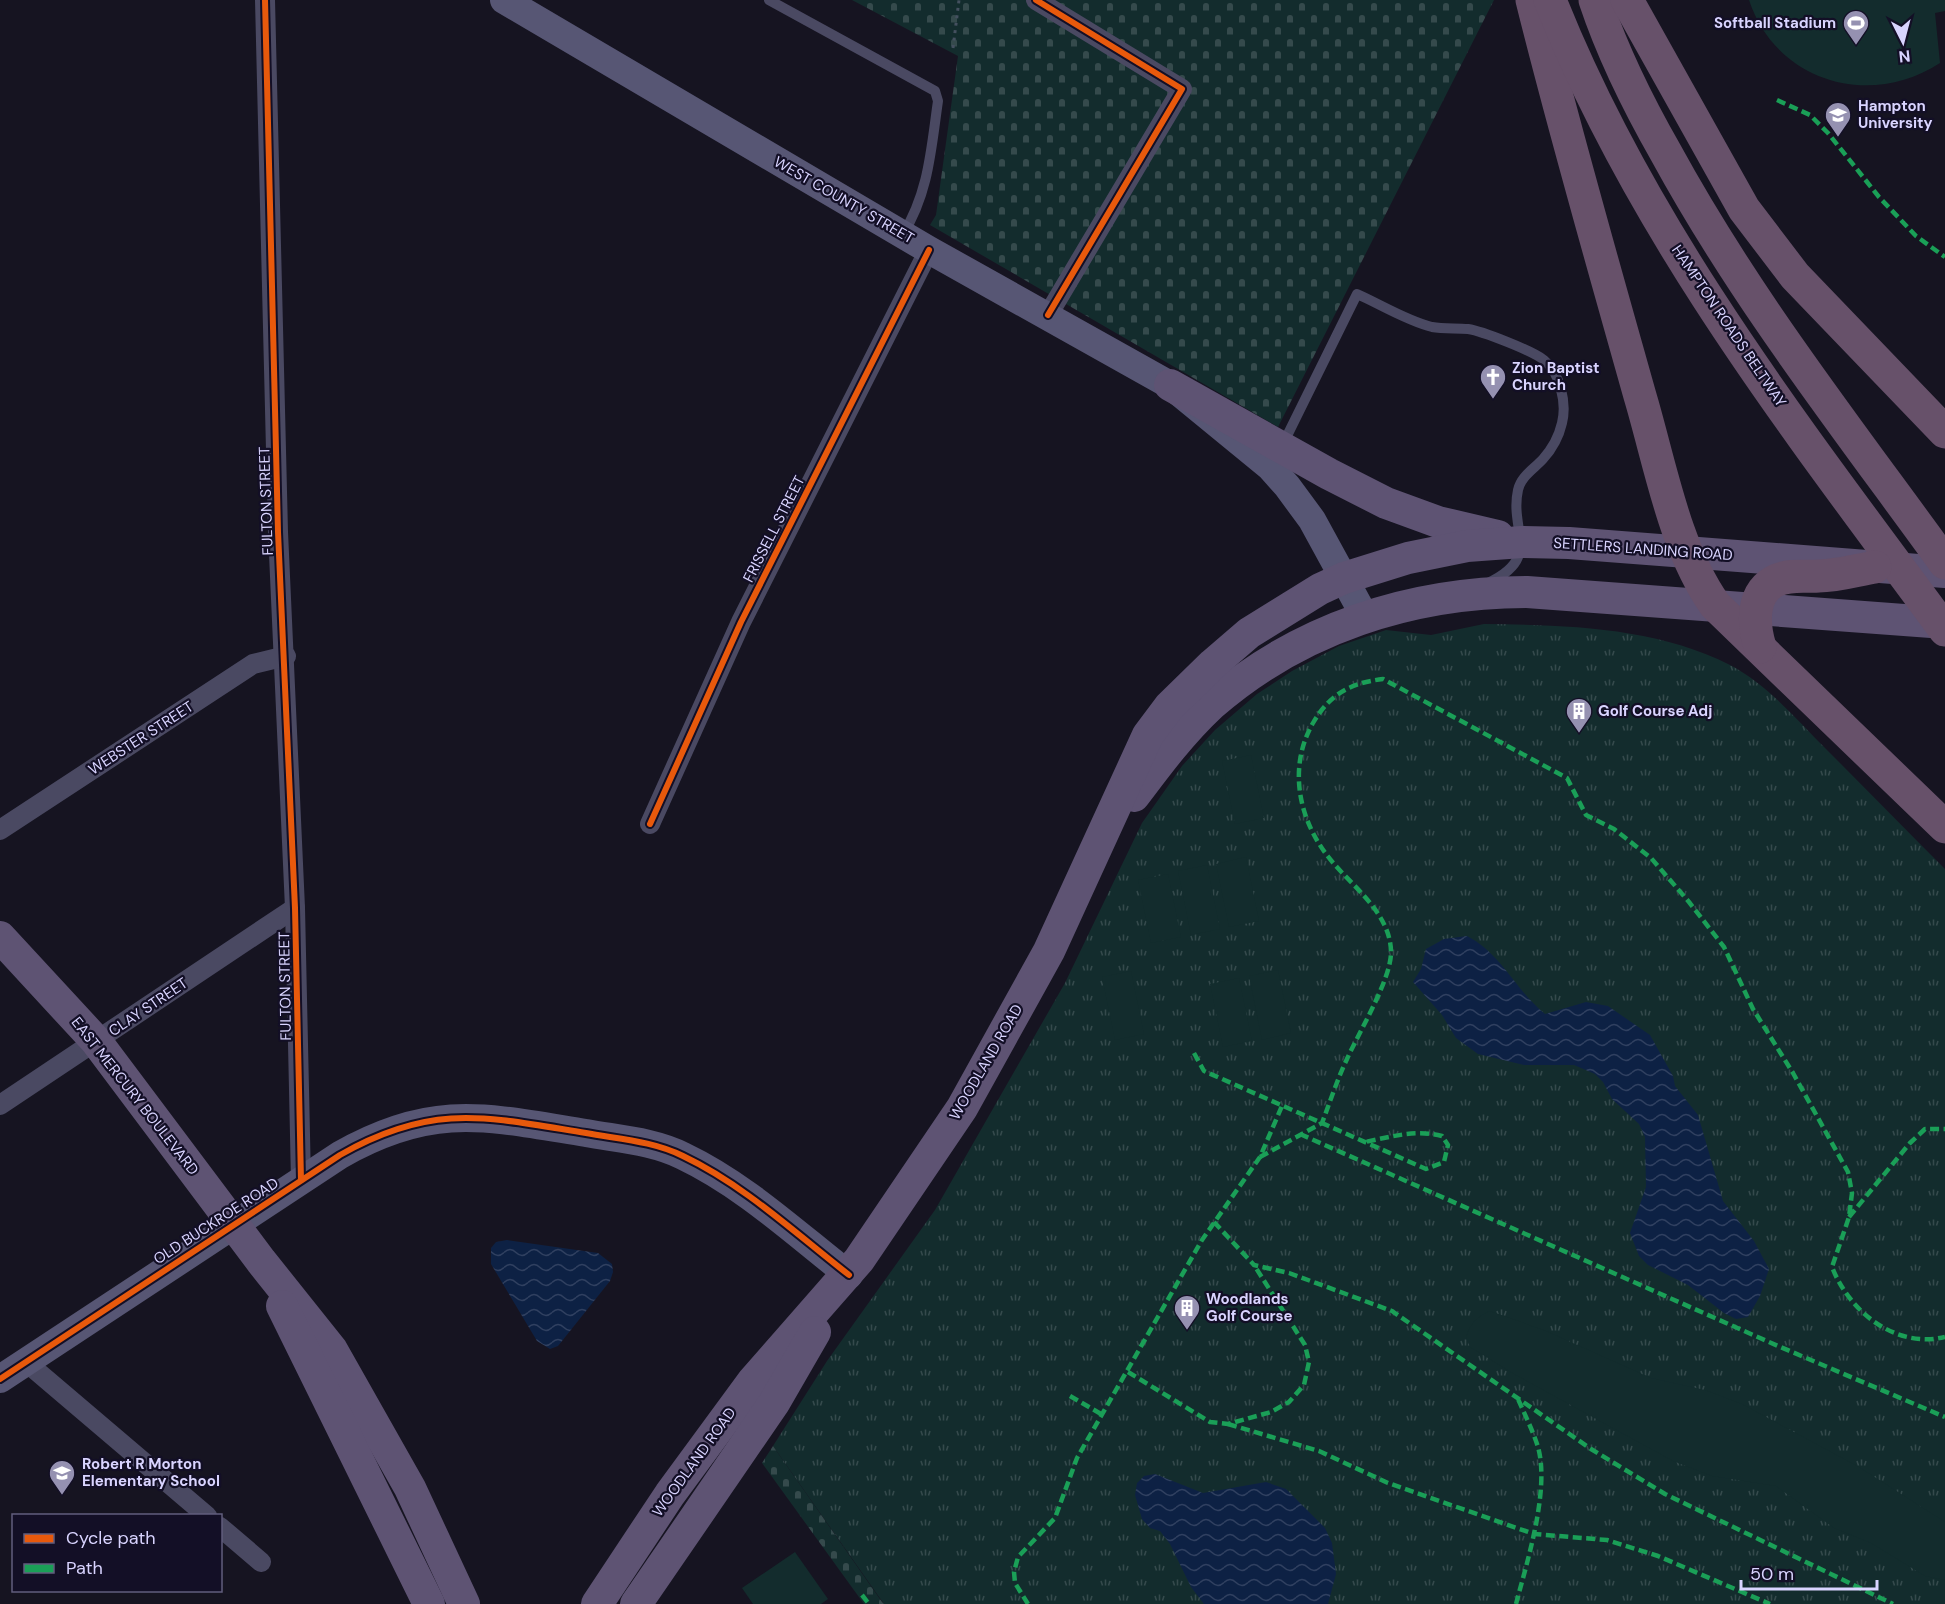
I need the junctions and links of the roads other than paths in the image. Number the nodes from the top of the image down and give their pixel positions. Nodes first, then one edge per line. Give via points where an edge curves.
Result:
1 (265, 0) edge
2 (504, 0) edge
3 (769, 0) edge
4 (1036, 0) edge
5 (1532, 0) edge
6 (1550, 0) edge
7 (1595, 0) edge
8 (1627, 0) edge
9 (902, 235) junction
10 (929, 250) junction
11 (1048, 315) junction
12 (1170, 385) joint
13 (1945, 432) edge
14 (1276, 457) junction
15 (1522, 542) junction
16 (1686, 551) junction
17 (1945, 563) edge
18 (1875, 567) junction
19 (1945, 572) edge
20 (1344, 578) junction
21 (1475, 593) junction
22 (1715, 605) junction
23 (1756, 608) junction
24 (1365, 616) junction
25 (1945, 623) edge
26 (1945, 630) edge
27 (1760, 646) junction
28 (286, 656) junction
29 (650, 824) dead end
30 (1945, 827) edge
31 (0, 830) edge
32 (1102, 837) junction
33 (295, 908) junction
34 (0, 937) edge
35 (96, 1041) junction
36 (0, 1105) edge
37 (301, 1180) junction
38 (234, 1224) junction
39 (261, 1262) junction
40 (849, 1275) junction
41 (26, 1362) junction
42 (0, 1379) edge
43 (206, 1514) edge
44 (222, 1529) edge
45 (261, 1562) dead end
46 (429, 1604) edge
47 (464, 1604) edge
48 (597, 1604) edge
49 (636, 1604) edge

1 - 28 street, FULTON STREET via 278,531
2 - 9 street, WEST COUNTY STREET
3 - 9 lane via 935,91 938,101 925,187 919,208
4 - 11 street via 1182,89
5 - 16 highway via 1568,143
6 - 26 highway, HAMPTON ROADS BELTWAY via 1598,110 1652,208 1717,310
7 - 17 highway via 1622,71 1691,199 1737,274
8 - 13 highway via 1744,209 1795,276
9 - 10 street, WEST COUNTY STREET
10 - 11 street, WEST COUNTY STREET
10 - 29 street, FRISSELL STREET via 741,622
11 - 12 street, WEST COUNTY STREET
12 - 14 main road
14 - 15 main road via 1438,522
14 - 15 lane via 1357,294 1431,327 1469,329 1489,335 1544,360 1559,384 1563,401 1563,421 1556,440 1519,485 1516,513
14 - 20 street
15 - 16 main road, SETTLERS LANDING ROAD
15 - 20 main road, SETTLERS LANDING ROAD via 1467,546 1417,556
15 - 21 lane via 1512,567
16 - 18 main road, SETTLERS LANDING ROAD
16 - 22 highway
18 - 19 main road, SETTLERS LANDING ROAD
18 - 23 highway via 1778,580 1765,591
20 - 24 street
20 - 32 main road, WOODLAND ROAD via 1249,633 1169,707 1148,735
21 - 22 main road via 1527,592
21 - 24 main road
22 - 23 main road
22 - 27 highway
23 - 25 main road
23 - 27 highway via 1754,628
24 - 32 main road, WOODLAND ROAD via 1290,650 1212,705 1169,751
27 - 30 highway
28 - 31 street, WEBSTER STREET via 253,664
28 - 33 street, FULTON STREET
32 - 40 main road, WOODLAND ROAD via 1049,951 962,1108
33 - 35 street, CLAY STREET
33 - 37 street, FULTON STREET
34 - 35 main road, EAST MERCURY BOULEVARD
35 - 36 street, CLAY STREET
35 - 38 main road, EAST MERCURY BOULEVARD
37 - 38 street, OLD BUCKROE ROAD
37 - 40 street, OLD BUCKROE ROAD via 372,1138 402,1126 440,1118 499,1120 636,1142 683,1155 732,1184
38 - 39 main road, EAST MERCURY BOULEVARD
38 - 41 street, OLD BUCKROE ROAD
39 - 46 main road, EAST MERCURY BOULEVARD
39 - 47 main road, EAST MERCURY BOULEVARD via 332,1350 363,1402 410,1488
40 - 48 main road, WOODLAND ROAD via 753,1381 670,1494
40 - 49 main road, WOODLAND ROAD via 774,1403
41 - 42 street, OLD BUCKROE ROAD
41 - 43 street
44 - 45 street

